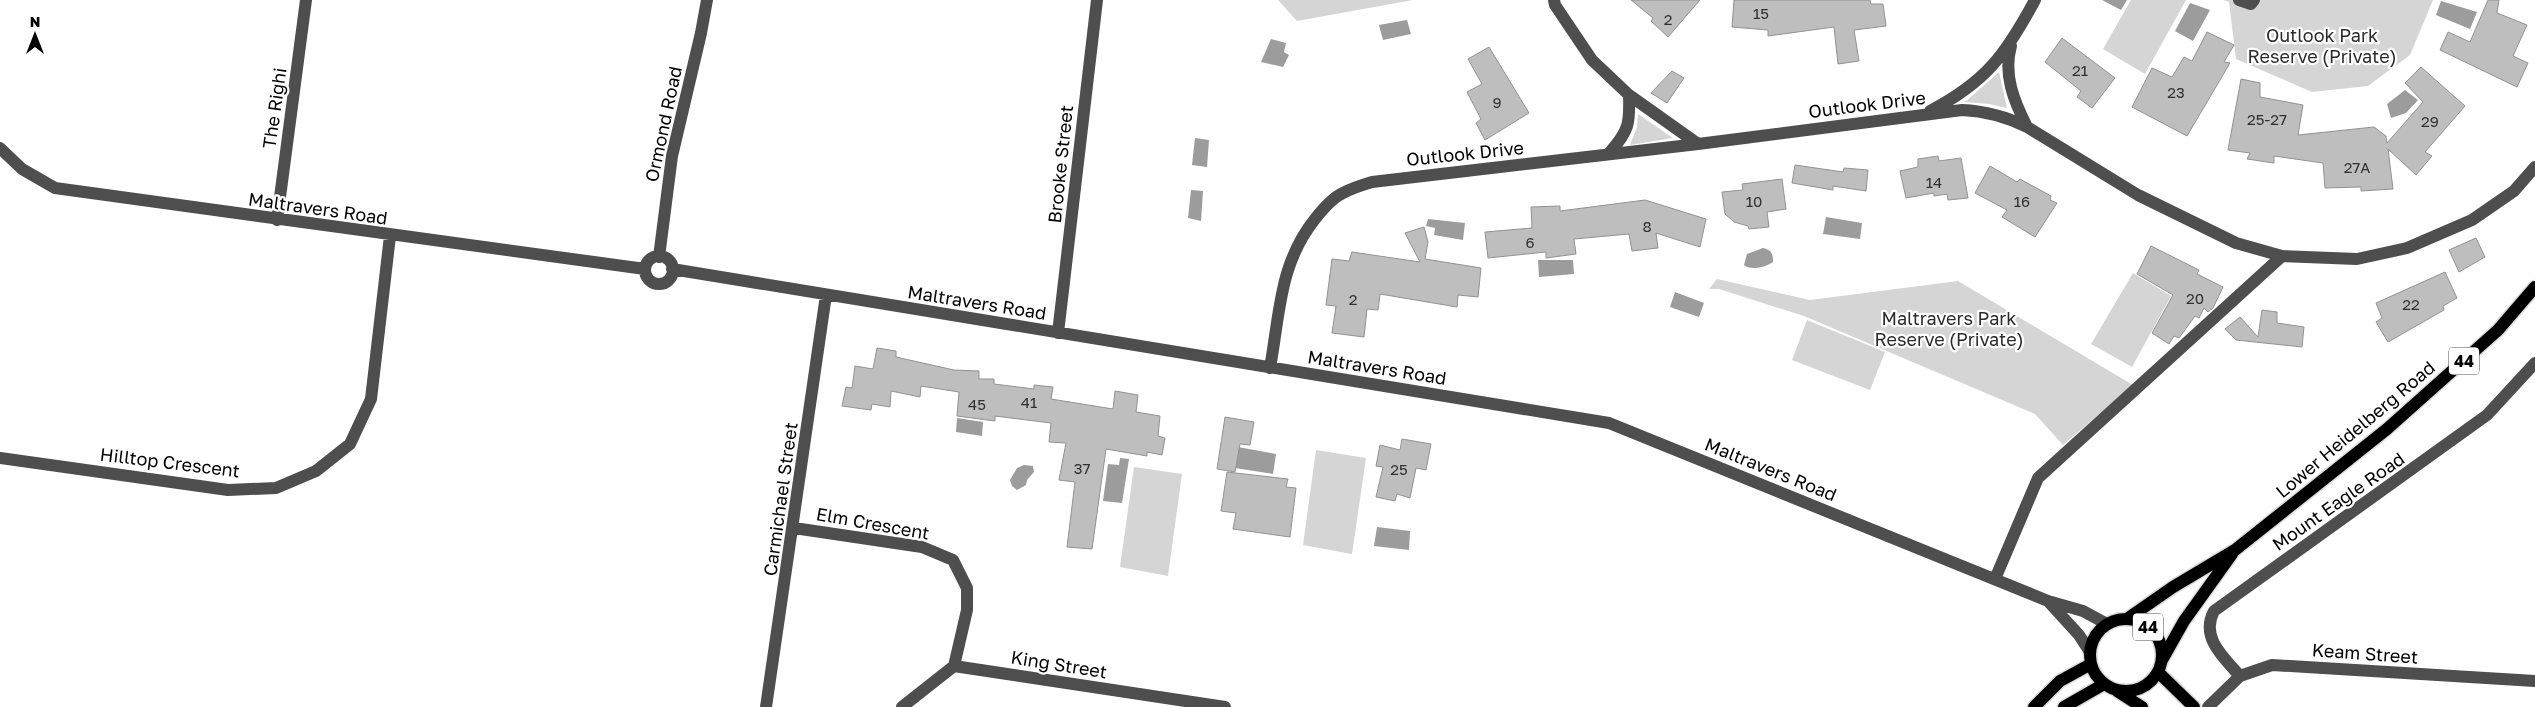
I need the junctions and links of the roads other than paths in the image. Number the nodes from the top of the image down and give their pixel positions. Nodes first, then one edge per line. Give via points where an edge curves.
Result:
1 (306, 0) edge
2 (707, 0) edge
3 (1096, 0) edge
4 (1554, 0) edge
5 (2035, 0) edge
6 (2239, 0) edge
7 (2254, 0) edge
8 (2012, 43) junction
9 (1629, 95) junction
10 (1923, 114) junction
11 (2027, 127) junction
12 (1698, 144) junction
13 (0, 148) edge
14 (1610, 152) junction
15 (2535, 167) edge
16 (277, 220) junction
17 (390, 236) junction
18 (2282, 256) junction
19 (659, 257) junction
20 (645, 269) junction
21 (672, 270) junction
22 (2535, 287) edge
23 (826, 295) junction
24 (1058, 333) junction
25 (2535, 363) edge
26 (1270, 368) junction
27 (0, 458) edge
28 (794, 528) junction
29 (2234, 550) junction
30 (1995, 579) junction
31 (2048, 601) junction
32 (2127, 618) junction
33 (2107, 624) junction
34 (2090, 658) junction
35 (954, 666) junction
36 (2160, 666) junction
37 (2240, 676) junction
38 (2535, 681) edge
39 (2109, 687) junction
40 (766, 707) edge
41 (902, 707) edge
42 (1225, 707) edge
43 (2034, 707) edge
44 (2064, 707) edge
45 (2142, 707) edge
46 (2194, 707) edge
47 (2208, 707) edge

1 - 16 street, The Righi
2 - 19 street, Ormond Road via 672,156
3 - 24 street, Brooke Street
4 - 9 street via 1592,60
5 - 8 street
6 - 7 street via 2251,4
8 - 10 street via 1976,81
8 - 11 street via 2007,69 2016,104
9 - 12 street
9 - 14 street via 1630,118 1626,135
10 - 11 street, Outlook Drive via 1985,111 2008,117
10 - 12 street, Outlook Drive
11 - 18 street, Outlook Drive via 2138,196 2236,243
12 - 14 street, Outlook Drive
13 - 16 street, Maltravers Road via 22,169 55,188
14 - 26 street, Outlook Drive via 1372,182 1341,193 1300,237 1291,256
15 - 18 street, Outlook Drive via 2514,191 2472,220 2407,248 2357,259
16 - 17 street, Maltravers Road
17 - 20 street, Maltravers Road
17 - 27 street, Hilltop Crescent via 371,399 350,444 316,471 276,488 228,490
18 - 30 street via 2038,478
19 - 20 street via 649,260
19 - 21 street via 669,261
20 - 21 street via 650,281 658,284 666,281
21 - 23 street, Maltravers Road
22 - 29 main road, Lower Heidelberg Road / 44 via 2498,330 2387,429
23 - 24 street, Maltravers Road
23 - 28 street, Carmichael Street
24 - 26 street, Maltravers Road
25 - 37 street, Mount Eagle Road via 2487,414 2214,611 2208,628 2212,641
26 - 30 street, Maltravers Road via 1609,423
28 - 35 street, Elm Crescent via 922,546 953,560 967,588 967,610
28 - 40 street, Carmichael Street
29 - 32 main road, Lower Heidelberg Road / 44
29 - 36 main road, Lower Heidelberg Road / 44 via 2184,622
30 - 31 street, Maltravers Road
31 - 33 street, Maltravers Road via 2083,611
31 - 34 street, Maltravers Road via 2079,636
32 - 33 main road, 44
32 - 36 main road, 44 via 2139,621 2155,633 2161,644
33 - 34 main road, 44 via 2093,640
34 - 39 main road via 2096,675
34 - 43 main road
35 - 41 street
35 - 42 street, King Street
36 - 39 main road, 44 via 2150,682 2140,689 2127,692
36 - 46 main road
37 - 38 street, Keam Street via 2272,665
37 - 47 street, Keam Street
39 - 44 main road, 44
39 - 45 main road

